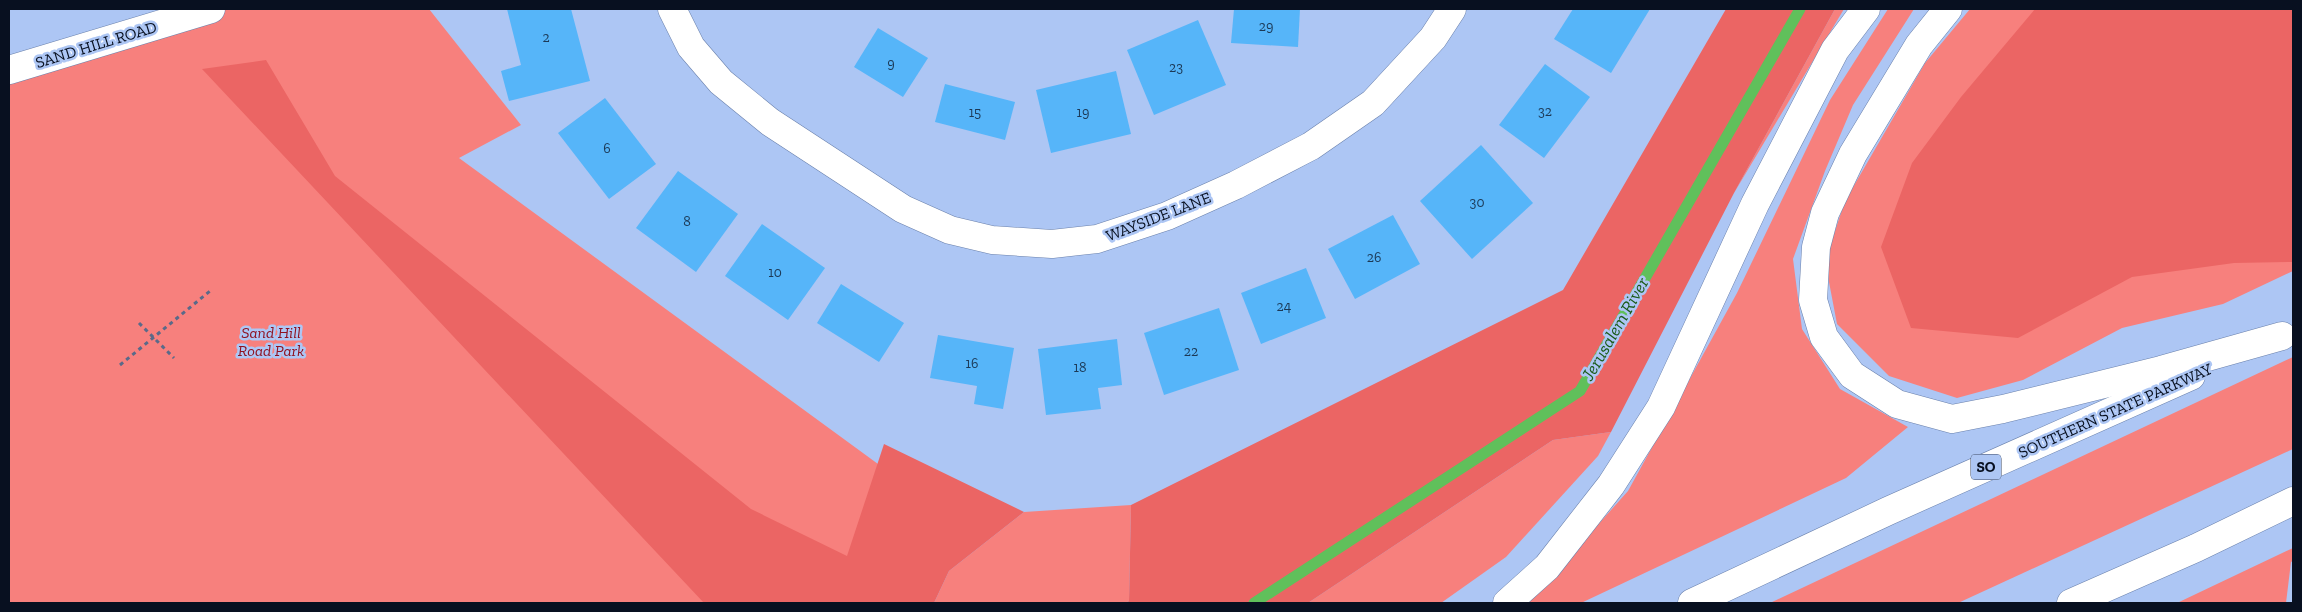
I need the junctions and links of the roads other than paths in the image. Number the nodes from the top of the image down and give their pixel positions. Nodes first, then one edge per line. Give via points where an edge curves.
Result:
1 (211, 9) edge
2 (672, 9) edge
3 (1452, 9) edge
4 (1866, 9) edge
5 (1948, 9) edge
6 (9, 70) edge
7 (2288, 333) edge
8 (2293, 501) edge
9 (2196, 548) junction
10 (1507, 603) edge
11 (1692, 603) edge
12 (2071, 603) edge
13 (2095, 603) edge

1 - 6 main road, SAND HILL ROAD
2 - 3 main road, WAYSIDE LANE via 691,47 721,82 770,122 903,209 950,230 992,240 1052,244 1097,239 1167,216 1311,146 1373,103 1434,38
4 - 10 main road via 1835,50 1759,196 1661,407 1605,493 1546,567
5 - 7 main road via 1919,45 1853,154 1825,213 1816,247 1813,300 1824,337 1852,375 1897,404 1952,419 2161,370
7 - 11 main road, SOUTHERN STATE PARKWAY / SO via 1888,511
8 - 9 main road
9 - 12 main road
9 - 13 main road

